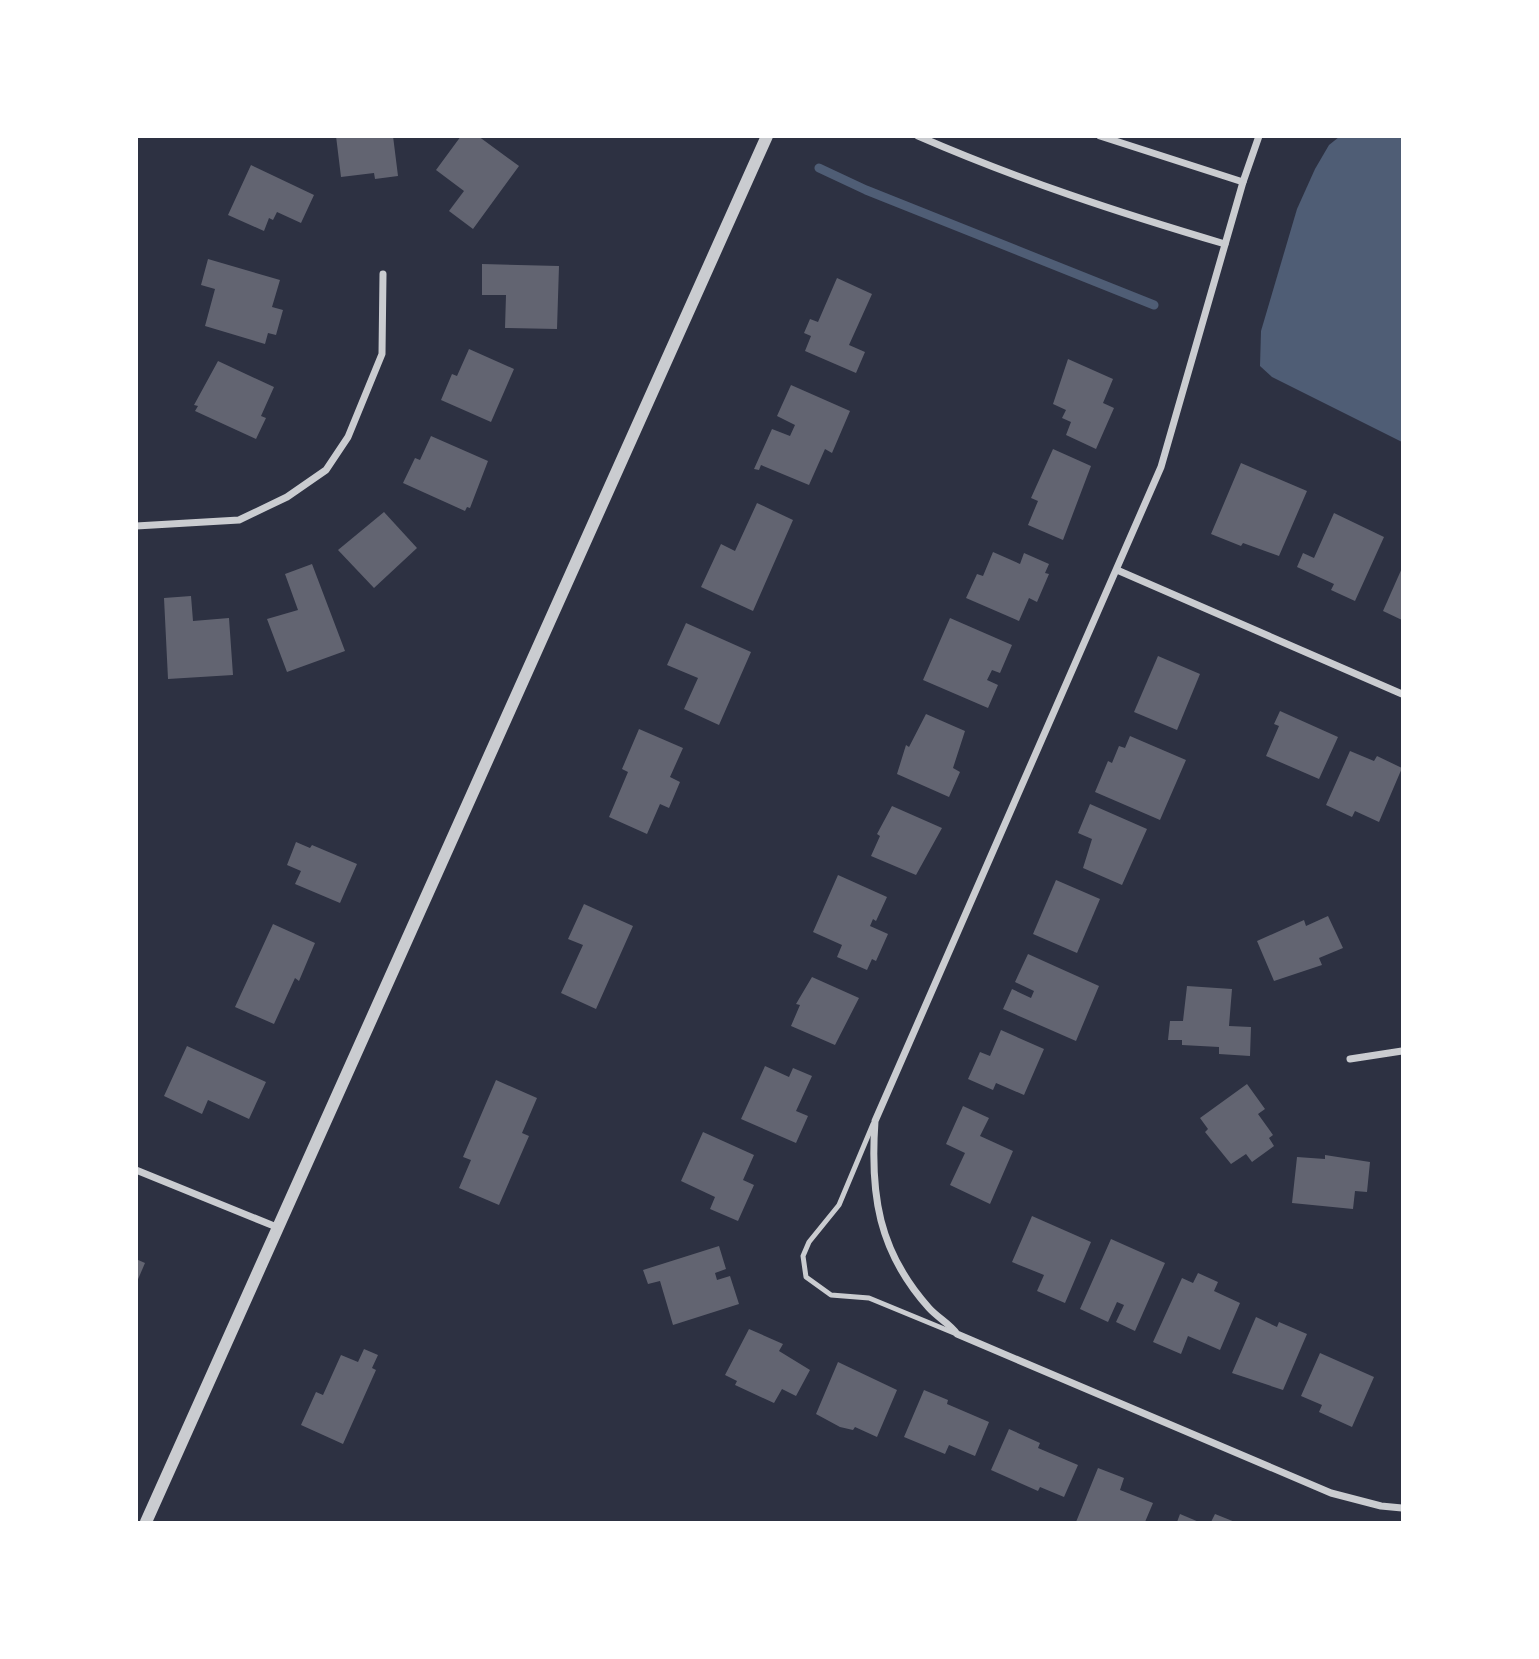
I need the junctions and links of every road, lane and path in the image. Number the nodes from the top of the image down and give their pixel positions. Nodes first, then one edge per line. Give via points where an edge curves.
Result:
1 (767, 136) edge
2 (918, 136) edge
3 (1100, 136) edge
4 (1259, 136) edge
5 (1242, 182) junction
6 (1225, 244) junction
7 (383, 274) dead end
8 (136, 526) edge
9 (1116, 570) junction
10 (1402, 694) edge
11 (1402, 1051) edge
12 (1350, 1059) dead end
13 (874, 1121) junction
14 (136, 1171) edge
15 (279, 1228) junction
16 (957, 1334) junction
17 (1402, 1508) edge
18 (146, 1522) edge

1 - 15 street
2 - 6 street via 1009,176
3 - 5 street
4 - 5 street
5 - 6 street
6 - 9 street via 1167,451
7 - 8 street via 382,354 348,437 326,470 287,497 239,520
9 - 10 street
9 - 13 street
11 - 12 street
13 - 16 street via 876,1208 891,1253 930,1310
13 - 16 lane via 839,1205 809,1242 803,1256 806,1277 831,1295 869,1298
14 - 15 street
15 - 18 street
16 - 17 street via 1331,1493

